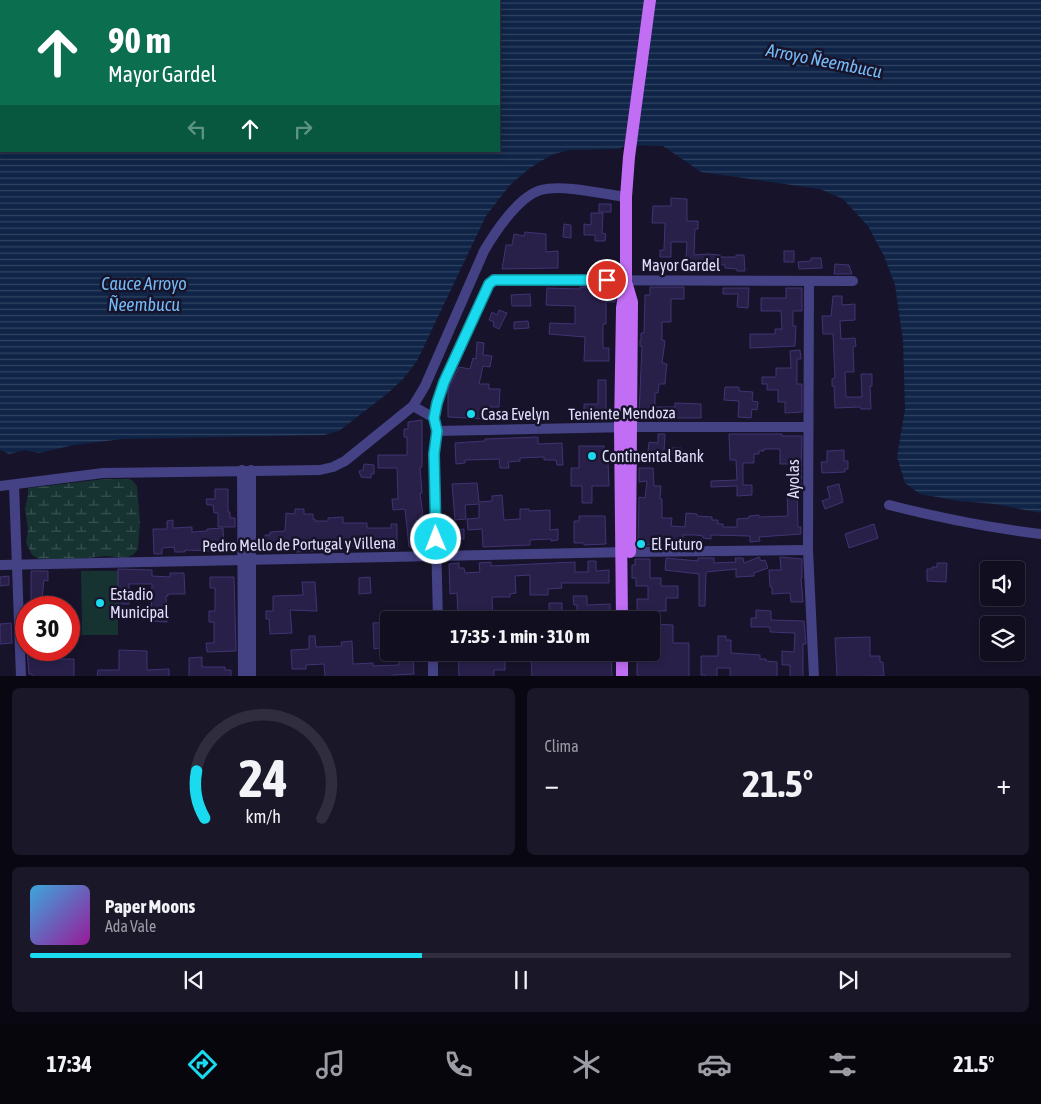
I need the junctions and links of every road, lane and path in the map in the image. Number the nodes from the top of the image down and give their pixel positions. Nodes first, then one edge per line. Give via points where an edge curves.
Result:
1 (650, 0) edge
2 (626, 197) junction
3 (626, 280) junction
4 (809, 281) junction
5 (852, 281) dead end
6 (413, 406) junction
7 (434, 418) junction
8 (625, 427) junction
9 (808, 427) junction
10 (437, 431) junction
11 (246, 470) junction
12 (14, 485) junction
13 (0, 486) edge
14 (889, 505) dead end
15 (1041, 534) edge
16 (808, 550) junction
17 (626, 552) junction
18 (434, 556) junction
19 (247, 560) junction
20 (0, 565) edge
21 (17, 565) junction
22 (432, 611) edge
23 (437, 611) edge
24 (623, 611) edge
25 (629, 611) edge
26 (433, 661) edge
27 (438, 661) edge
28 (622, 661) edge
29 (630, 661) edge
30 (21, 676) edge
31 (243, 676) edge
32 (251, 676) edge
33 (433, 676) edge
34 (438, 676) edge
35 (622, 676) edge
36 (630, 676) edge
37 (814, 676) edge

1 - 2 main road
2 - 3 main road
2 - 6 street via 561,189 539,190 510,213 484,251
3 - 4 street, Mayor Gardel
3 - 7 street, Mayor Gardel via 494,280 489,284 444,382
3 - 8 main road via 622,308
4 - 5 street, Mayor Gardel
4 - 9 street, Ayolas
6 - 7 street
6 - 11 street via 345,461 333,467 320,470
7 - 10 street, Mayor Gardel
8 - 9 street, Teniente Mendoza
8 - 10 street, Teniente Mendoza
8 - 17 main road
9 - 16 street, Ayolas
10 - 18 street, Mayor Gardel
11 - 12 street via 102,473
11 - 19 street
12 - 13 street
12 - 21 street
14 - 15 street via 942,519
16 - 17 street, Pedro Mello de Portugal y Villena
16 - 37 street, Ayolas
17 - 18 street, Pedro Mello de Portugal y Villena
17 - 24 main road
17 - 25 main road
18 - 19 street, Pedro Mello de Portugal y Villena
18 - 22 street
18 - 23 street
19 - 21 street, Pedro Mello de Portugal y Villena
19 - 31 street
19 - 32 street
20 - 21 street, Pedro Mello de Portugal y Villena
21 - 30 street
26 - 33 street
27 - 34 street
28 - 35 main road
29 - 36 main road

